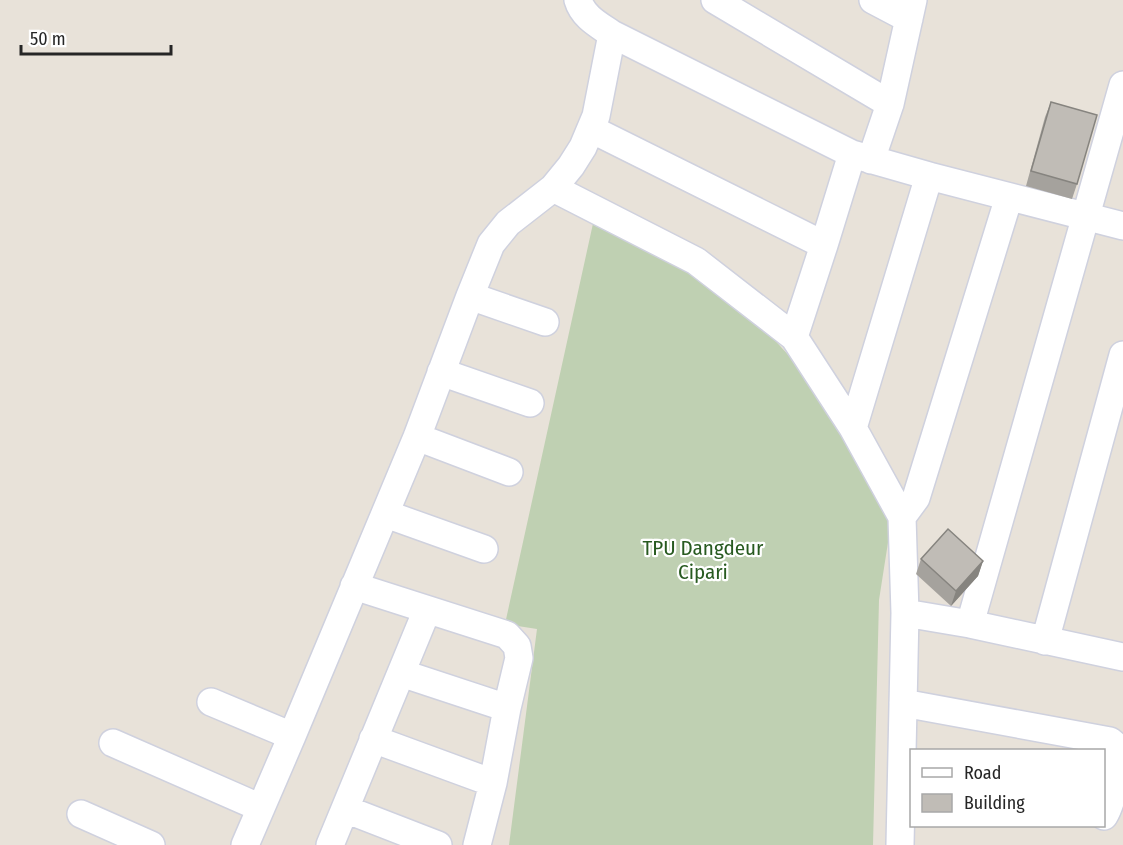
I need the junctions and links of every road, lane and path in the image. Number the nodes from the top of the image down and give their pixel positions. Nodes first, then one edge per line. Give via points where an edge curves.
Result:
1 (578, 0) edge
2 (715, 0) edge
3 (873, 0) edge
4 (911, 10) edge
5 (612, 34) junction
6 (1123, 86) edge
7 (890, 104) junction
8 (591, 129) junction
9 (861, 157) junction
10 (929, 176) junction
11 (553, 188) junction
12 (1009, 197) junction
13 (1086, 216) junction
14 (1123, 226) edge
15 (824, 245) junction
16 (470, 296) junction
17 (545, 322) dead end
18 (794, 337) junction
19 (1123, 355) edge
20 (441, 372) junction
21 (530, 402) dead end
22 (854, 428) junction
23 (417, 437) junction
24 (509, 472) dead end
25 (386, 514) junction
26 (902, 517) junction
27 (484, 549) dead end
28 (354, 586) junction
29 (427, 610) junction
30 (905, 613) junction
31 (970, 624) junction
32 (1045, 641) junction
33 (1121, 650) edge
34 (401, 673) junction
35 (211, 702) dead end
36 (903, 703) junction
37 (507, 708) junction
38 (292, 735) junction
39 (373, 739) junction
40 (113, 743) dead end
41 (493, 783) junction
42 (906, 784) edge
43 (261, 808) junction
44 (345, 809) junction
45 (81, 814) dead end
46 (1105, 814) edge
47 (151, 845) edge
48 (245, 845) edge
49 (330, 845) edge
50 (438, 845) edge
51 (477, 845) edge
52 (900, 845) edge

1 - 5 street via 592,21
2 - 7 street
3 - 4 street
4 - 7 street
5 - 8 street
5 - 9 street
6 - 13 street
7 - 9 street
8 - 11 street via 571,166
8 - 15 street
9 - 10 street
9 - 15 street
10 - 12 street
10 - 22 street
11 - 16 street via 508,223 491,244
11 - 18 street via 696,261
12 - 13 street
12 - 26 street via 916,498
13 - 14 street
13 - 31 street
15 - 18 street
16 - 17 street
16 - 20 street
18 - 22 street
19 - 32 street
20 - 21 street
20 - 23 street
22 - 26 street
23 - 24 street
23 - 25 street
25 - 27 street
25 - 28 street
26 - 30 street
28 - 29 street
28 - 38 street
29 - 34 street
29 - 37 street via 507,635 517,646 519,658
30 - 31 street
30 - 36 street
31 - 32 street
32 - 33 street
34 - 37 street
34 - 39 street
35 - 38 street
36 - 42 street
36 - 46 street via 1110,741 1117,751 1117,762
37 - 41 street
38 - 43 street
39 - 41 street
39 - 44 street
40 - 43 street
41 - 51 street
42 - 52 street
43 - 48 street
44 - 49 street
44 - 50 street
45 - 47 street

